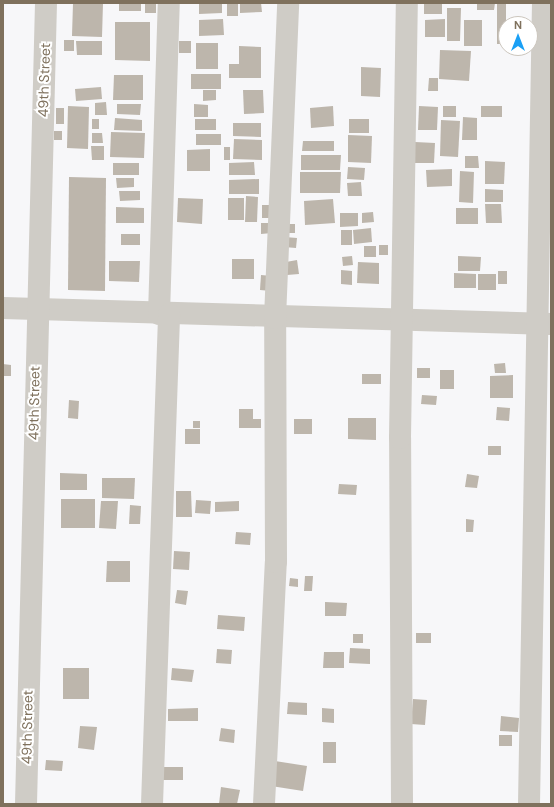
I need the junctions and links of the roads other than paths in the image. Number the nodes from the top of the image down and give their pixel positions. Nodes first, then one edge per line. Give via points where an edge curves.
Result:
1 (46, 3) edge
2 (169, 3) edge
3 (288, 3) edge
4 (407, 3) edge
5 (544, 3) edge
6 (3, 308) edge
7 (37, 309) junction
8 (164, 314) junction
9 (276, 318) junction
10 (402, 318) junction
11 (544, 323) edge
12 (26, 804) edge
13 (152, 804) edge
14 (264, 804) edge
15 (402, 804) edge
16 (529, 804) edge

1 - 7 street, 49th Street
2 - 8 street
3 - 9 street
4 - 10 street
5 - 11 street
6 - 7 street
7 - 8 street
7 - 12 street, 49th Street
8 - 9 street
8 - 13 street
9 - 10 street
9 - 14 street via 276,562
10 - 11 street
10 - 15 street
11 - 16 street

